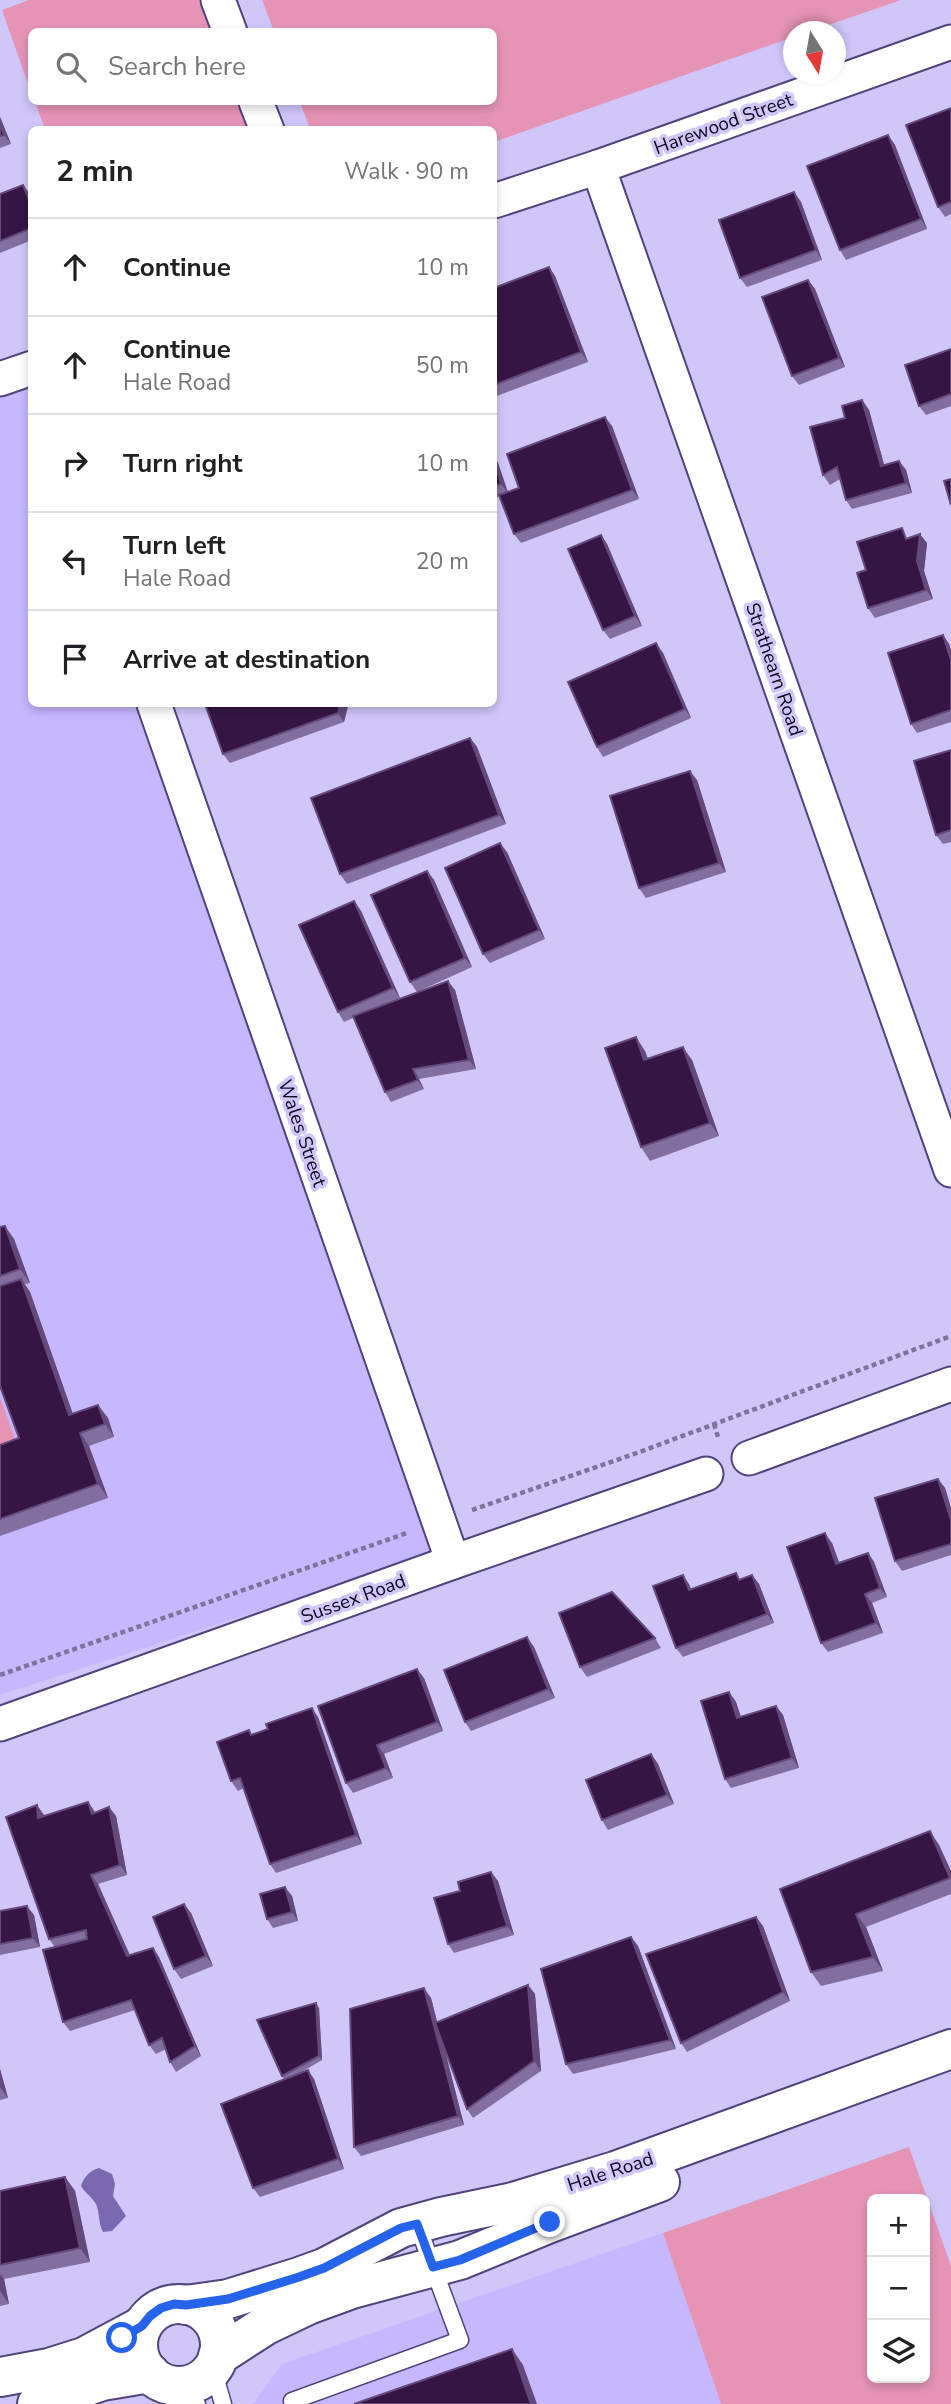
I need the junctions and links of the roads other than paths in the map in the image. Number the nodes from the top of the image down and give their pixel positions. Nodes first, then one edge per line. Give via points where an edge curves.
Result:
1 (218, 0) edge
2 (228, 28) edge
3 (951, 42) edge
4 (257, 105) edge
5 (265, 126) edge
6 (598, 167) junction
7 (497, 200) edge
8 (28, 369) edge
9 (0, 379) edge
10 (155, 707) edge
11 (951, 1170) edge
12 (951, 1384) edge
13 (750, 1458) dead end
14 (706, 1474) dead end
15 (453, 1562) junction
16 (0, 1724) edge
17 (951, 2049) edge
18 (951, 2075) edge
19 (417, 2224) junction
20 (433, 2267) junction
21 (186, 2305) junction
22 (142, 2326) junction
23 (0, 2377) edge
24 (197, 2382) edge
25 (37, 2404) edge
26 (293, 2404) edge

1 - 2 street
3 - 6 street, Harewood Street
4 - 5 street
6 - 7 street, Harewood Street
6 - 11 street, Strathearn Road
8 - 9 street
10 - 15 street, Wales Street
12 - 13 street
14 - 15 street, Sussex Road
15 - 16 street, Sussex Road
17 - 19 main road, Hale Road via 615,2171 513,2202
18 - 20 main road, Hale Road
19 - 20 lane
19 - 21 main road, Hale Road via 299,2277 228,2299
20 - 24 main road, Hale Road via 352,2289 266,2325
20 - 26 lane via 460,2340
21 - 22 main road via 161,2308
21 - 24 main road via 210,2318 220,2343
22 - 23 main road via 85,2357
22 - 24 main road via 138,2352 143,2365
24 - 25 main road, Hale Road via 102,2381

